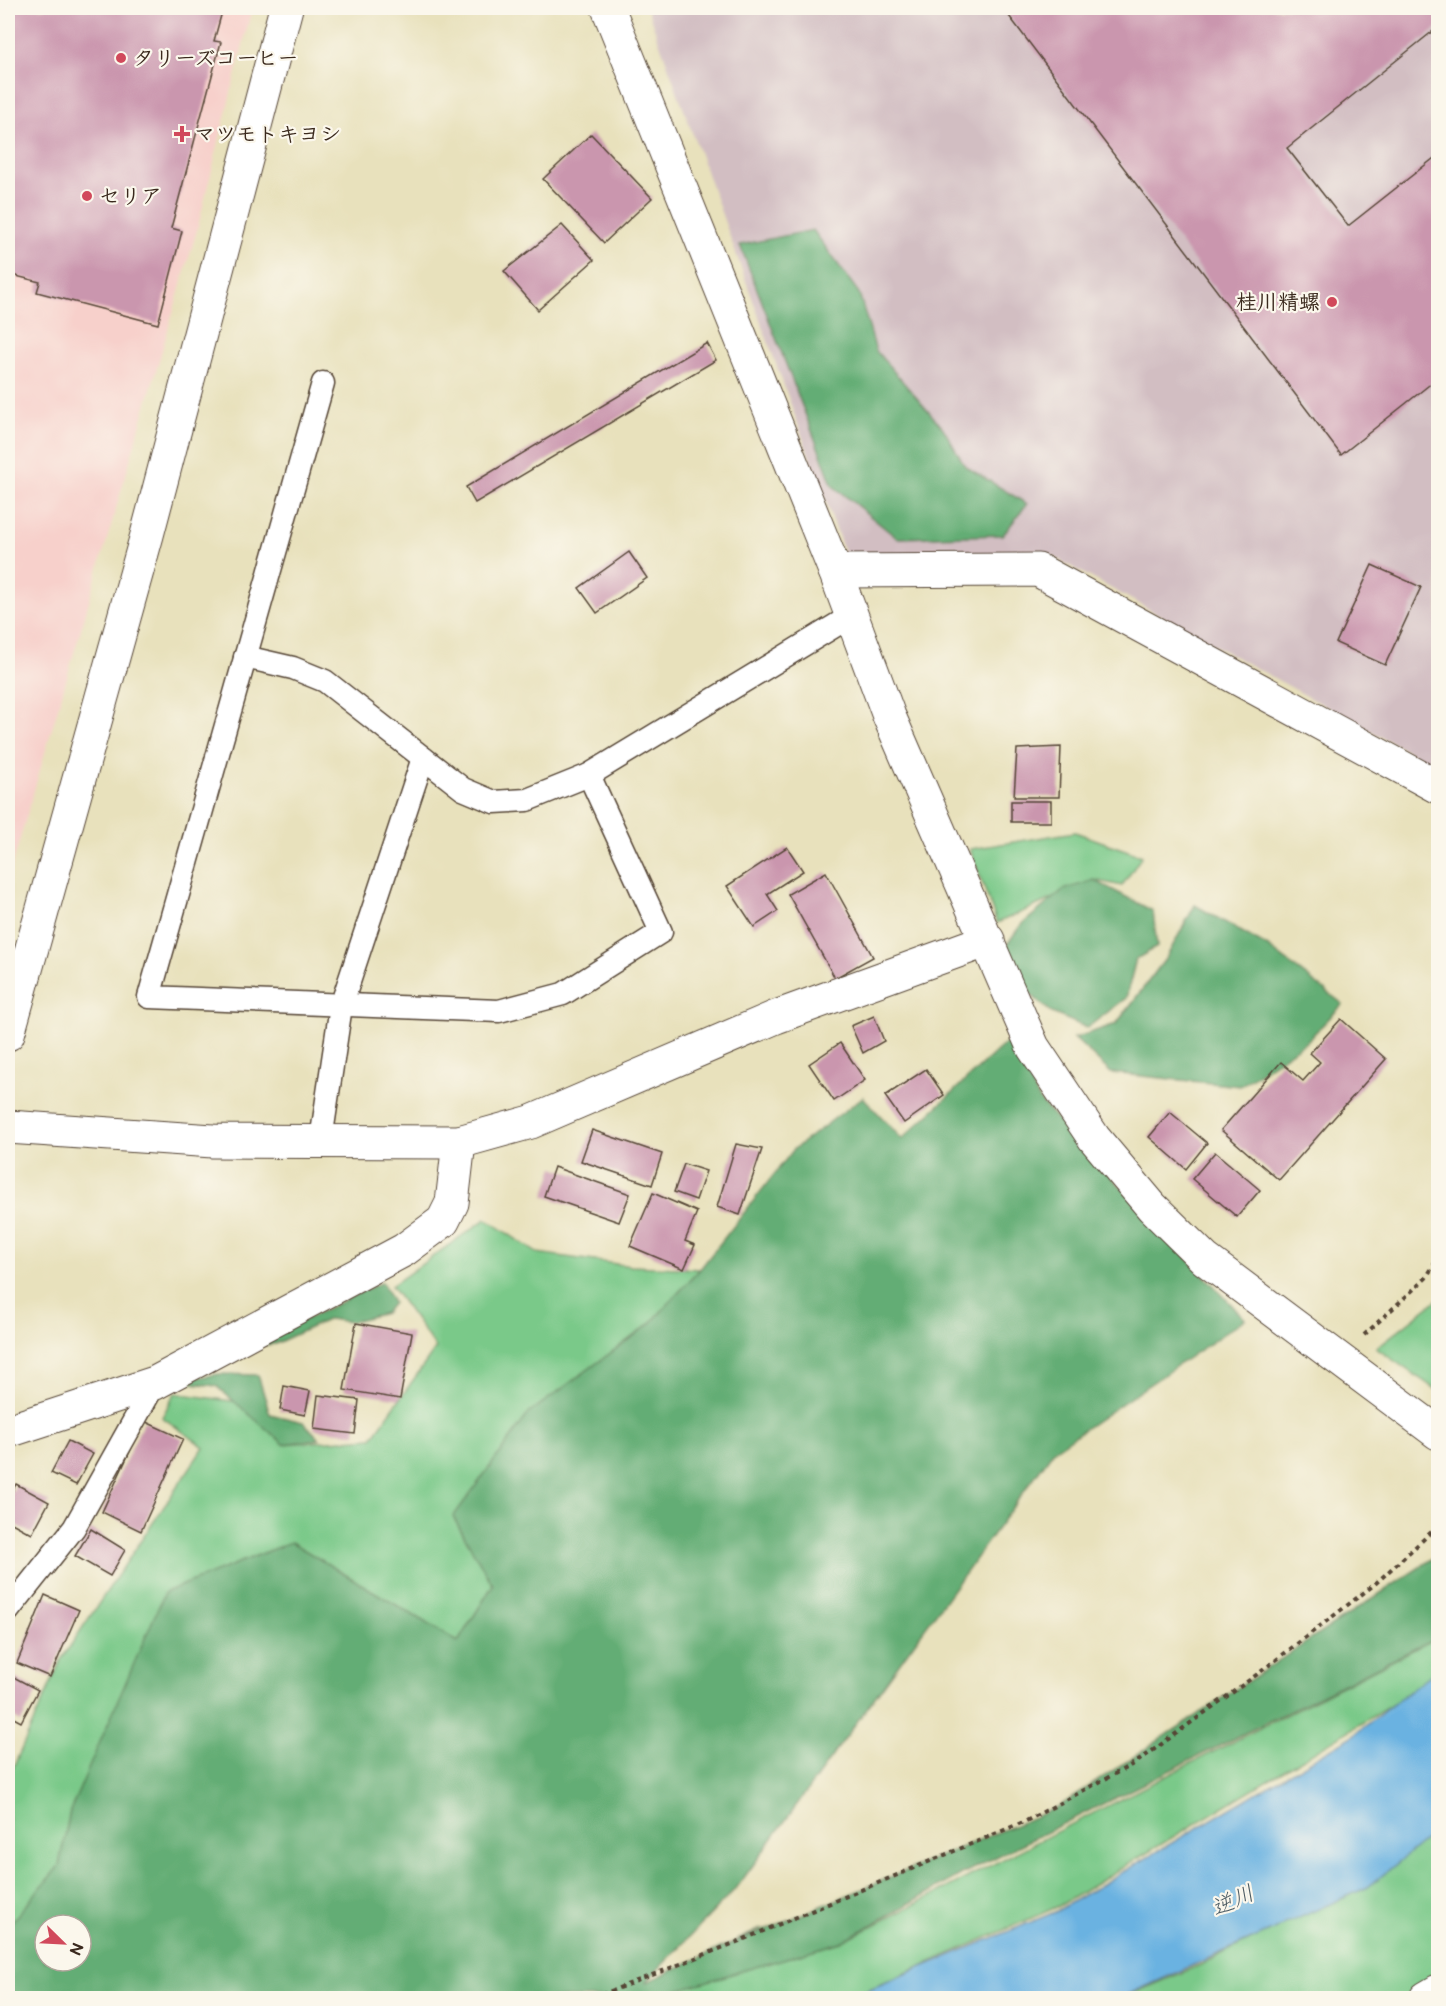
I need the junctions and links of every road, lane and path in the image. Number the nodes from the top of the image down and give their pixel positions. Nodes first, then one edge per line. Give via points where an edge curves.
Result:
1 (285, 8) edge
2 (608, 8) edge
3 (323, 383) dead end
4 (835, 571) junction
5 (852, 616) junction
6 (245, 657) junction
7 (423, 758) junction
8 (589, 775) junction
9 (1438, 787) edge
10 (988, 940) junction
11 (341, 1006) junction
12 (8, 1034) edge
13 (8, 1127) edge
14 (321, 1140) junction
15 (459, 1142) junction
16 (1438, 1258) edge
17 (1339, 1358) junction
18 (155, 1383) junction
19 (8, 1431) edge
20 (1438, 1433) edge
21 (1438, 1526) edge
22 (8, 1611) edge
23 (1438, 1991) edge
24 (593, 1998) edge
25 (1425, 1998) edge

1 - 12 street via 144,546
2 - 4 street
3 - 6 lane
4 - 5 street
4 - 9 street via 1038,570
5 - 8 lane
5 - 10 street via 889,716
6 - 7 lane via 293,668 325,681
6 - 11 lane via 149,997
7 - 8 lane via 463,789 494,802 527,800
7 - 11 lane
8 - 11 lane via 661,932 563,994 499,1011
10 - 15 street via 776,1017 531,1122
10 - 17 street via 1033,1047 1094,1138 1145,1199 1205,1258
11 - 14 lane
13 - 14 street via 213,1141
14 - 15 street
15 - 18 street via 452,1203 443,1221 404,1250
16 - 17 path via 1426,1278
17 - 20 street
18 - 19 street
18 - 22 lane via 74,1528
21 - 24 path via 1375,1584 1137,1762 1026,1821
23 - 25 street

